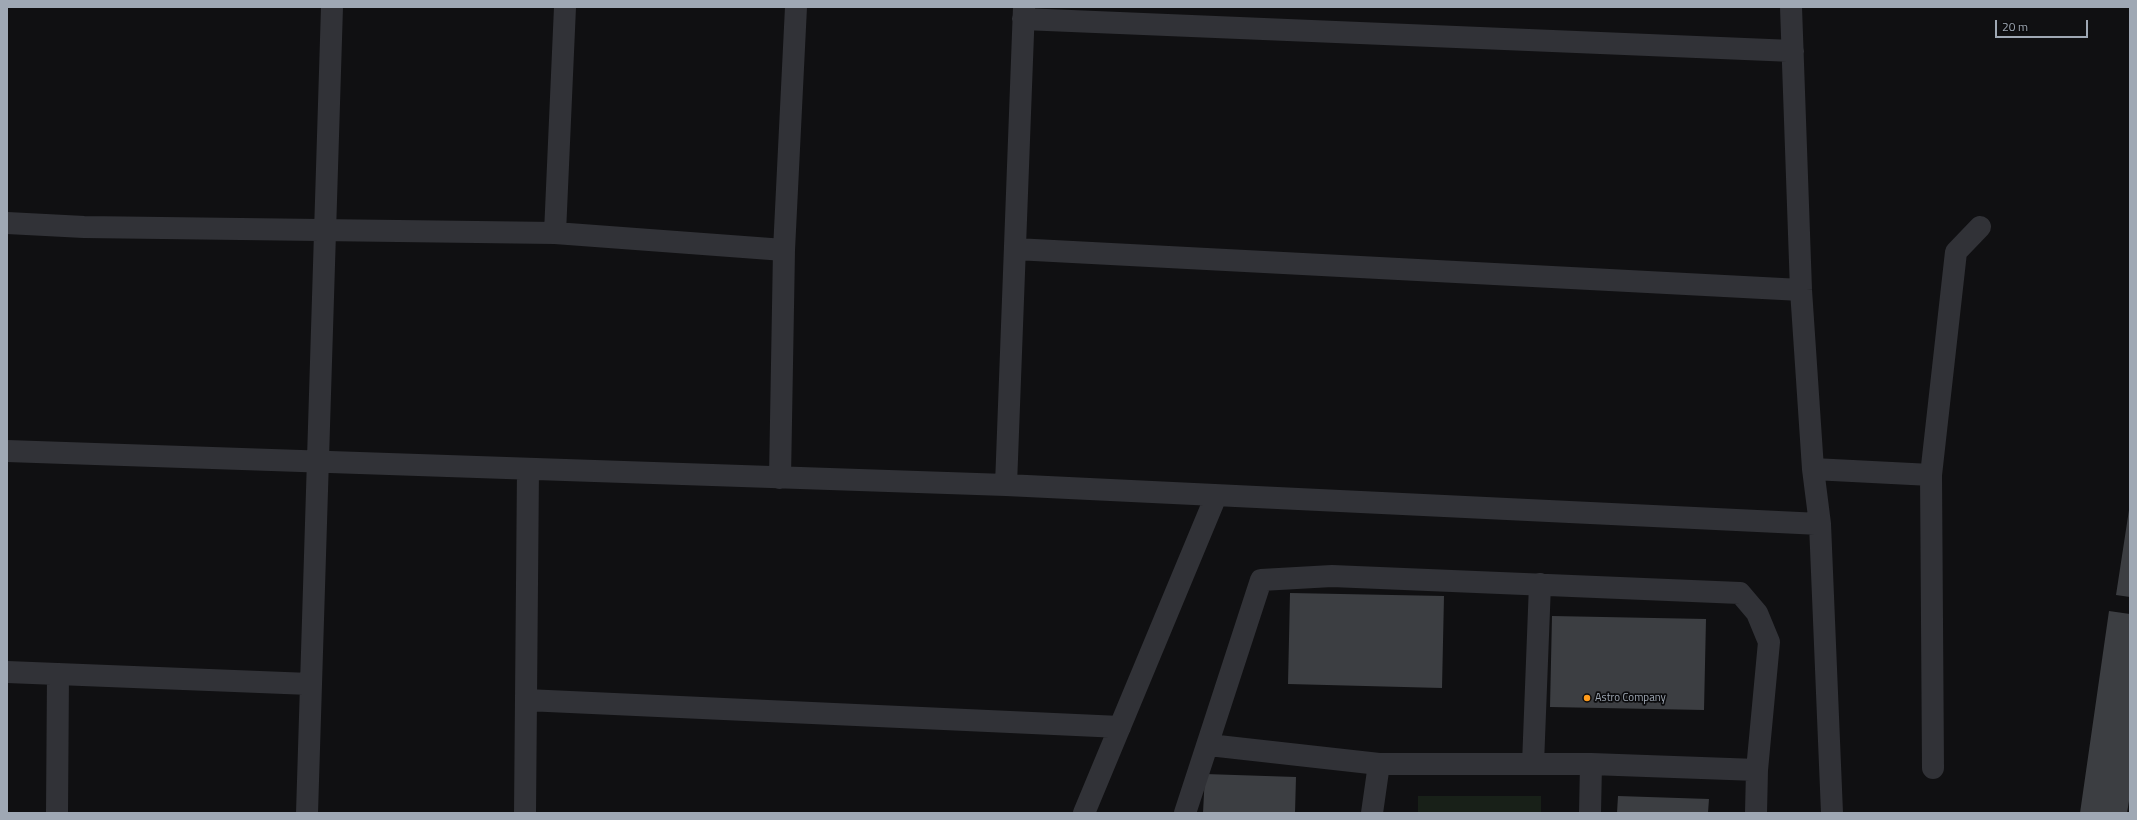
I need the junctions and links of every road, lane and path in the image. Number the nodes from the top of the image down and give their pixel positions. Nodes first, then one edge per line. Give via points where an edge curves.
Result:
1 (332, 7) edge
2 (565, 7) edge
3 (796, 7) edge
4 (1791, 7) edge
5 (1024, 13) edge
6 (1793, 51) junction
7 (7, 223) edge
8 (1980, 227) dead end
9 (324, 229) junction
10 (555, 233) junction
11 (1015, 249) junction
12 (784, 250) junction
13 (1802, 290) junction
14 (7, 451) edge
15 (317, 462) junction
16 (528, 469) junction
17 (1813, 469) junction
18 (1931, 476) junction
19 (780, 478) junction
20 (1006, 485) junction
21 (1216, 496) junction
22 (1820, 524) junction
23 (1540, 584) junction
24 (7, 672) edge
25 (58, 674) junction
26 (310, 684) junction
27 (526, 700) junction
28 (1120, 727) junction
29 (1209, 744) junction
30 (1379, 764) junction
31 (1533, 764) junction
32 (1591, 764) junction
33 (1933, 768) dead end
34 (1757, 770) junction
35 (57, 813) edge
36 (307, 813) edge
37 (525, 813) edge
38 (1084, 813) edge
39 (1185, 813) edge
40 (1372, 813) edge
41 (1590, 813) edge
42 (1756, 813) edge
43 (1832, 813) edge

1 - 9 street
2 - 10 street
3 - 12 street
4 - 6 street
5 - 6 street
5 - 11 street
6 - 13 street
7 - 9 street via 84,227
8 - 18 street via 1956,252
9 - 10 street
9 - 15 street
10 - 12 street
11 - 13 street
11 - 20 street
12 - 19 street
13 - 17 street
14 - 15 street
15 - 16 street
15 - 26 street
16 - 19 street
16 - 27 street
17 - 18 street
17 - 22 street
18 - 33 street
19 - 20 street
20 - 21 street
21 - 22 street
21 - 28 street
22 - 43 street
23 - 29 street via 1332,576 1261,580
23 - 31 street
23 - 34 street via 1740,593 1758,613 1769,642
24 - 25 street
25 - 26 street
25 - 35 street
26 - 36 street
27 - 28 street
27 - 37 street
28 - 38 street
29 - 30 street
29 - 39 street
30 - 31 street
30 - 40 street
31 - 32 street
32 - 34 street
32 - 41 street
34 - 42 street

